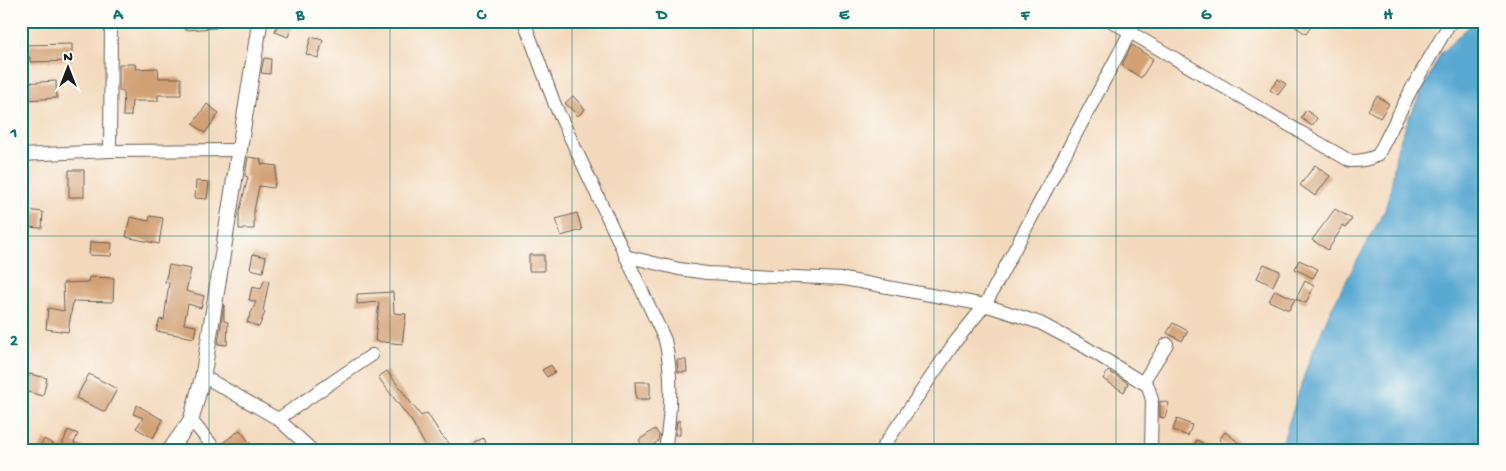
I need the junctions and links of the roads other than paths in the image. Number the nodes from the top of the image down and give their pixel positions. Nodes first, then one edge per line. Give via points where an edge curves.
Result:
1 (111, 21) edge
2 (260, 21) edge
3 (524, 21) edge
4 (1111, 21) edge
5 (1136, 21) edge
6 (1451, 21) edge
7 (1129, 33) junction
8 (238, 150) junction
9 (110, 151) junction
10 (21, 155) edge
11 (625, 256) junction
12 (985, 305) junction
13 (1167, 344) dead end
14 (372, 355) dead end
15 (203, 376) junction
16 (1143, 382) junction
17 (191, 420) junction
18 (278, 420) junction
19 (170, 450) edge
20 (216, 450) edge
21 (312, 450) edge
22 (665, 450) edge
23 (882, 450) edge
24 (1151, 450) edge

1 - 9 street
2 - 8 street
3 - 11 street via 555,105
4 - 7 street
5 - 7 street
6 - 7 street via 1378,155 1359,161 1350,160
7 - 12 street
8 - 9 street
8 - 15 street
9 - 10 street
11 - 12 street via 707,273 844,279
11 - 22 street via 665,340 670,362
12 - 16 street via 1040,323
12 - 23 street via 955,342
13 - 16 street
14 - 18 street
15 - 17 street
15 - 18 street
16 - 24 street via 1151,392 1152,400
17 - 19 street
17 - 20 street
18 - 21 street

